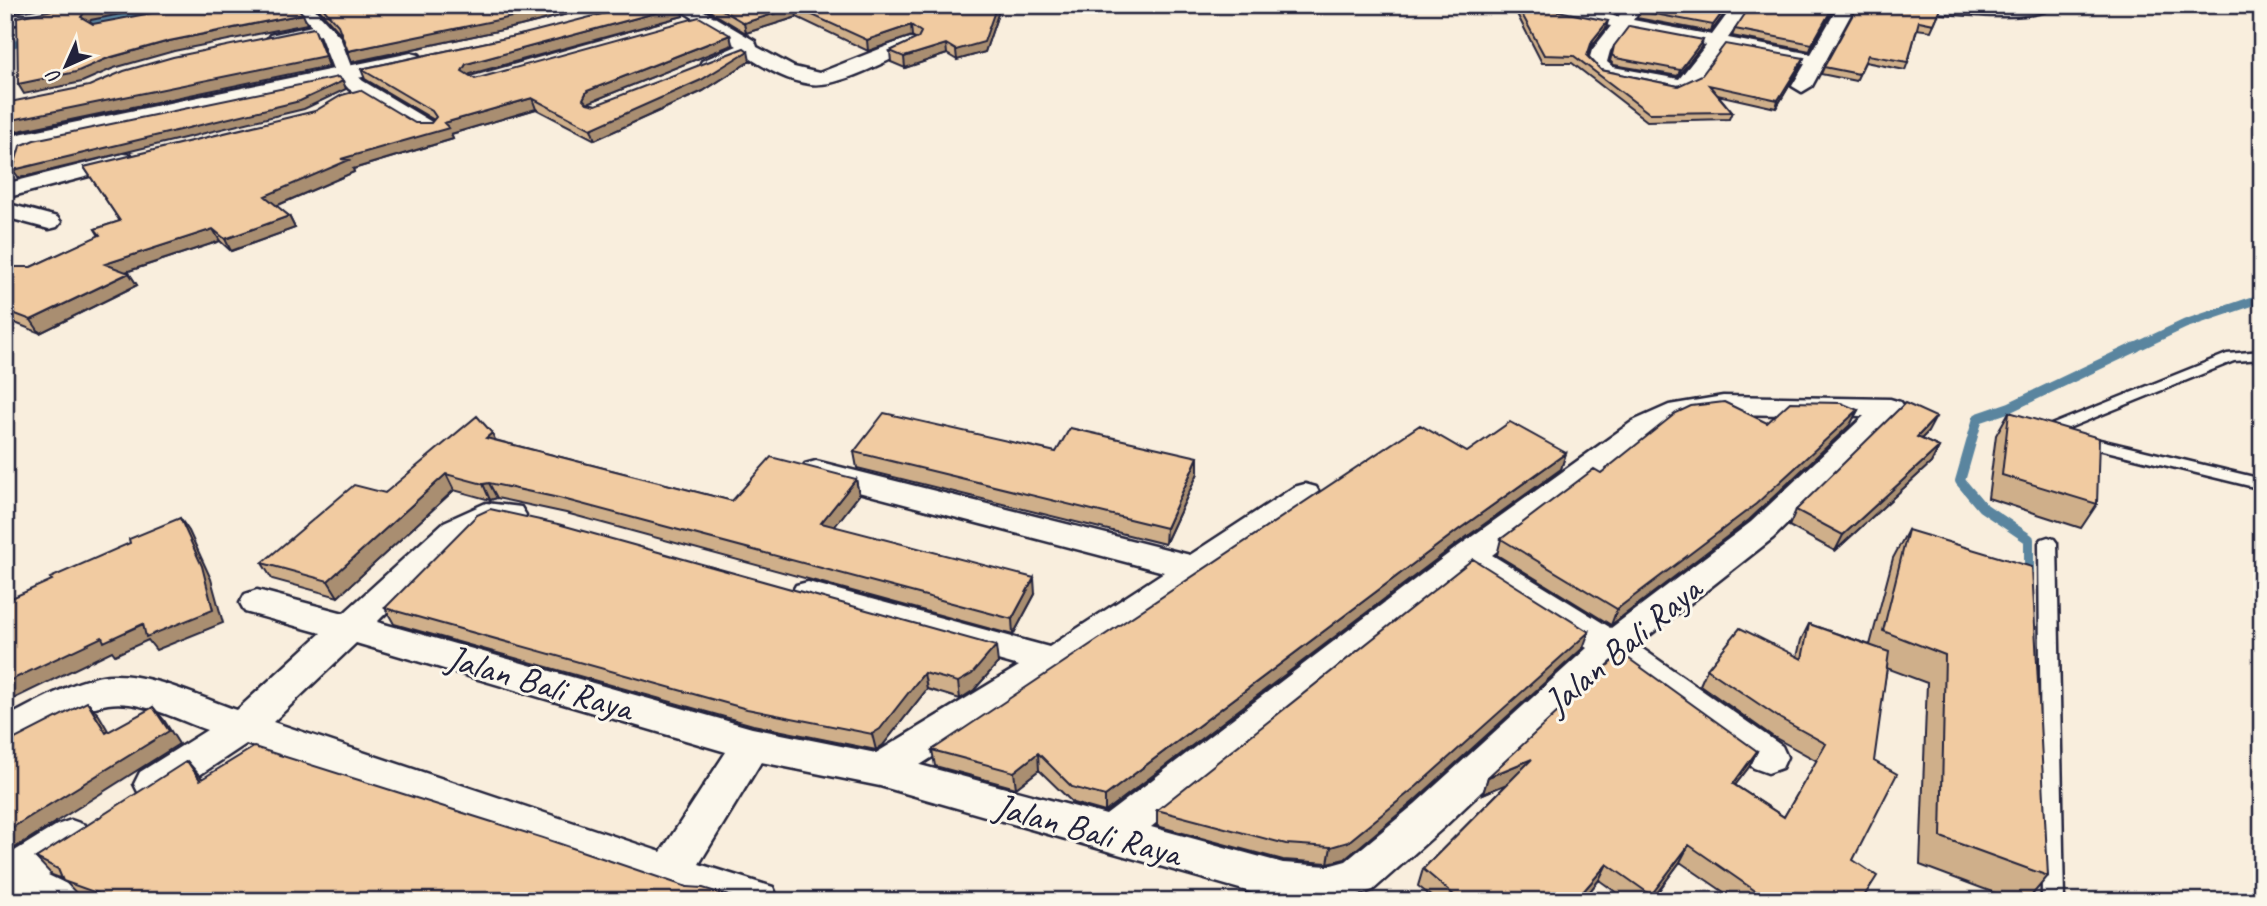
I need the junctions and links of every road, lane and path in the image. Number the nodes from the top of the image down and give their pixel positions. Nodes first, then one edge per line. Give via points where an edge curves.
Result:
1 (92, 5) edge
2 (302, 5) edge
3 (681, 5) edge
4 (1546, 5) edge
5 (1636, 5) edge
6 (1743, 5) edge
7 (1848, 5) edge
8 (1914, 5) edge
9 (2048, 5) edge
10 (32, 10) edge
11 (705, 18) junction
12 (5, 21) edge
13 (1621, 23) junction
14 (679, 26) edge
15 (325, 29) junction
16 (1717, 41) junction
17 (257, 43) edge
18 (911, 43) edge
19 (747, 49) junction
20 (430, 56) edge
21 (1816, 61) junction
22 (691, 72) edge
23 (344, 74) junction
24 (1802, 86) dead end
25 (365, 92) junction
26 (339, 100) edge
27 (428, 128) edge
28 (6, 149) edge
29 (147, 154) edge
30 (5, 191) edge
31 (5, 210) edge
32 (49, 222) dead end
33 (2262, 355) edge
34 (782, 462) edge
35 (2262, 484) edge
36 (1304, 494) dead end
37 (541, 521) edge
38 (2048, 543) dead end
39 (1468, 556) junction
40 (1196, 568) junction
41 (777, 585) edge
42 (257, 603) dead end
43 (352, 628) junction
44 (1612, 646) junction
45 (1054, 662) junction
46 (244, 726) junction
47 (5, 736) edge
48 (752, 744) junction
49 (1768, 757) dead end
50 (880, 770) junction
51 (1110, 836) junction
52 (670, 874) junction
53 (7, 879) edge
54 (1363, 889) edge
55 (58, 901) edge
56 (758, 901) edge
57 (2053, 901) edge

1 - 10 street
2 - 15 street
3 - 11 street
4 - 13 street
5 - 13 street
6 - 16 street
7 - 21 street
8 - 9 street via 1952,16
10 - 12 street
11 - 14 street
11 - 19 street via 745,41
13 - 16 street
13 - 16 street via 1601,50 1597,64 1607,71 1657,83 1685,83
15 - 17 street
15 - 23 street
16 - 21 street
18 - 19 street via 816,80
19 - 22 street
20 - 23 street
21 - 24 street
23 - 25 street
23 - 28 street via 56,134
25 - 26 street
25 - 27 street
29 - 30 street
31 - 32 street
33 - 35 lane via 2232,358 2046,432
34 - 40 street
36 - 40 street
37 - 43 street via 496,512 473,519 455,530
38 - 57 lane
39 - 44 street
39 - 44 street, Jalan Bali Raya via 1643,427 1679,411 1723,405 1890,408 1762,530
39 - 51 street
40 - 45 street
41 - 45 street
42 - 43 street, Jalan Bali Raya
43 - 46 street
43 - 48 street, Jalan Bali Raya
44 - 49 street
44 - 54 street, Jalan Bali Raya via 1429,816
45 - 50 street
46 - 47 street via 140,692 108,689 75,700
46 - 52 street
46 - 53 street
48 - 50 street, Jalan Bali Raya
48 - 52 street
50 - 51 street, Jalan Bali Raya
51 - 54 street, Jalan Bali Raya via 1283,881
52 - 56 street
53 - 55 street

